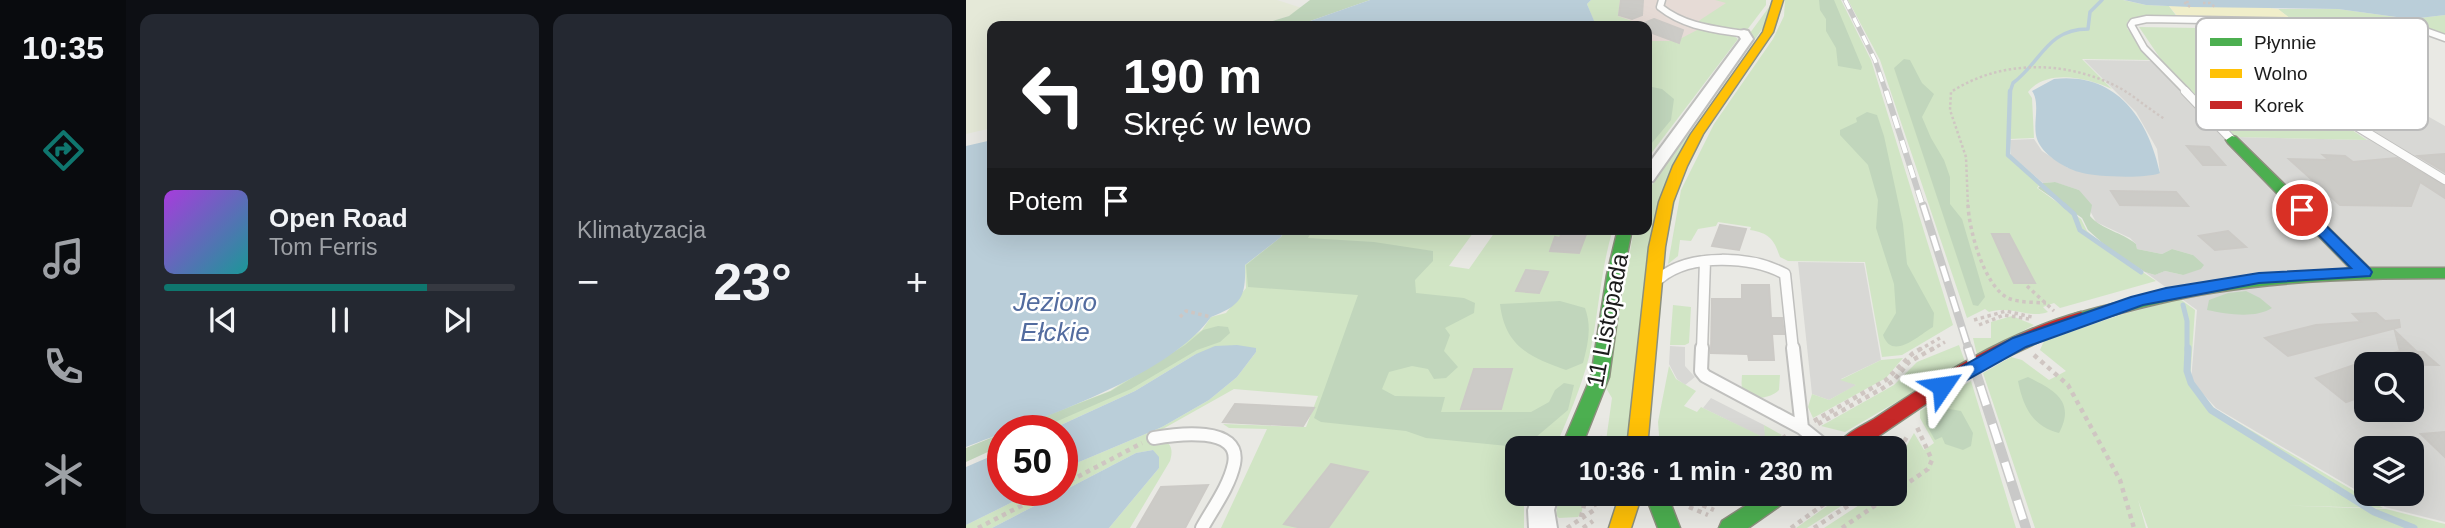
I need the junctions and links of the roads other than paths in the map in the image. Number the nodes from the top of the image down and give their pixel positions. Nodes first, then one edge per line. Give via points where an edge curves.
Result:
1 (1662, 0) edge
2 (1778, 0) edge
3 (2196, 20) edge
4 (2428, 33) edge
5 (1744, 34) joint
6 (2445, 38) edge
7 (2196, 102) edge
8 (2222, 130) edge
9 (2363, 130) edge
10 (2232, 140) joint
11 (1652, 170) edge
12 (2445, 180) edge
13 (1624, 235) edge
14 (1705, 261) junction
15 (2364, 272) junction
16 (2445, 273) edge
17 (1653, 284) junction
18 (1642, 405) junction
19 (1804, 429) junction
20 (1577, 436) edge
21 (1638, 436) edge
22 (1646, 436) edge
23 (1812, 436) edge
24 (1865, 436) edge
25 (1154, 438) road end
26 (1542, 506) edge
27 (1627, 506) edge
28 (1661, 506) edge
29 (1762, 506) edge
30 (1786, 506) edge
31 (1777, 515) dead end
32 (1202, 528) edge
33 (1543, 528) edge
34 (1620, 528) edge
35 (1669, 528) edge
36 (1730, 528) edge

1 - 5 lane via 1664,10 1678,20
2 - 17 main road via 1768,32 1680,166 1663,215
3 - 7 lane via 2147,19 2131,25 2144,48
4 - 6 lane
5 - 11 street via 1747,39
8 - 10 lane
9 - 12 lane
10 - 15 main road
13 - 20 main road, 11 Listopada via 1601,371
14 - 17 lane via 1677,267
14 - 19 lane via 1701,371 1710,381
14 - 19 lane via 1764,266 1785,274
15 - 16 main road
15 - 24 main road via 2287,275 2166,293 2069,323 2019,342 1975,366
17 - 18 main road
18 - 21 main road
18 - 22 main road
19 - 23 lane
25 - 32 lane via 1214,436 1234,448 1233,469
26 - 33 street
27 - 34 main road
28 - 35 main road
29 - 36 main road
30 - 31 main road

